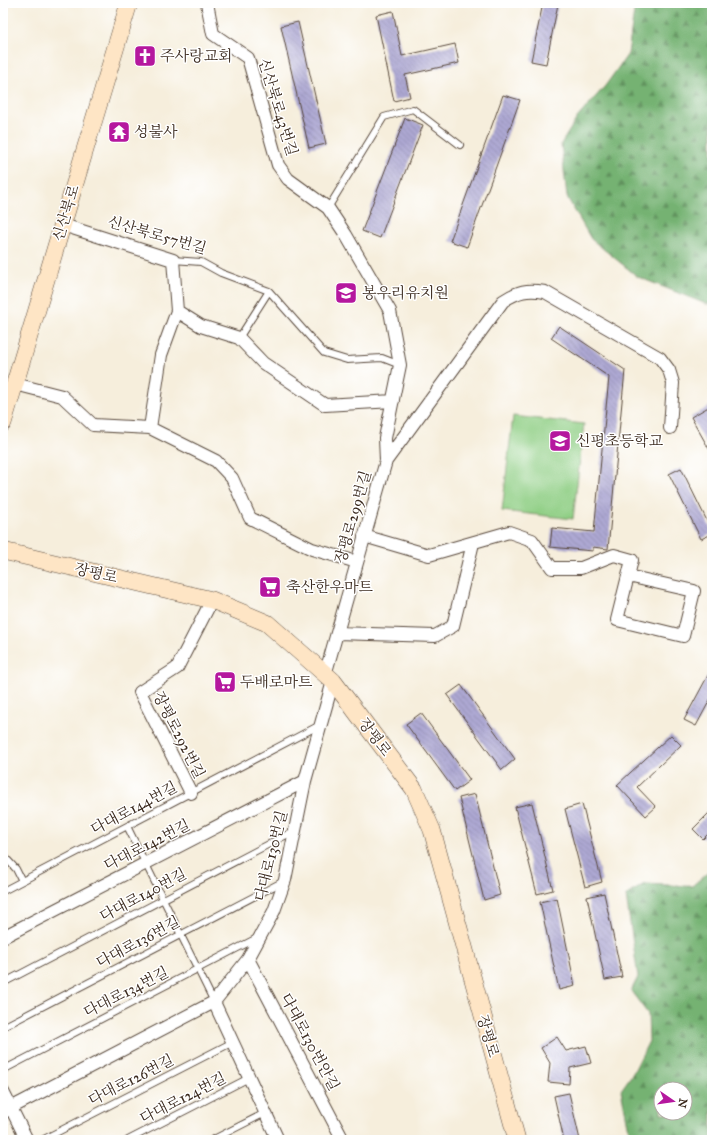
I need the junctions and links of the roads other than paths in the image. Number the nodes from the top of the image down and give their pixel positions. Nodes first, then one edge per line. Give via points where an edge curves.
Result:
1 (129, 3) edge
2 (207, 3) edge
3 (460, 145) dead end
4 (328, 208) junction
5 (63, 225) junction
6 (173, 260) junction
7 (269, 290) junction
8 (177, 311) junction
9 (239, 338) junction
10 (400, 365) junction
11 (15, 384) junction
12 (393, 401) junction
13 (3, 423) edge
14 (150, 428) junction
15 (670, 428) dead end
16 (386, 461) junction
17 (364, 536) junction
18 (473, 543) junction
19 (3, 551) edge
20 (357, 562) junction
21 (628, 576) junction
22 (212, 600) junction
23 (337, 633) junction
24 (329, 678) junction
25 (320, 725) junction
26 (305, 781) junction
27 (191, 793) junction
28 (127, 826) junction
29 (294, 831) junction
30 (3, 855) edge
31 (145, 864) junction
32 (285, 880) junction
33 (22, 881) junction
34 (3, 891) edge
35 (163, 899) junction
36 (180, 934) junction
37 (261, 936) junction
38 (3, 937) edge
39 (248, 959) junction
40 (198, 969) junction
41 (3, 983) edge
42 (214, 1002) junction
43 (3, 1027) edge
44 (233, 1042) junction
45 (3, 1070) edge
46 (249, 1078) junction
47 (3, 1092) edge
48 (7, 1110) edge
49 (265, 1113) junction
50 (27, 1140) edge
51 (42, 1140) edge
52 (128, 1140) edge
53 (212, 1140) edge
54 (278, 1140) edge
55 (344, 1140) edge
56 (517, 1140) edge

1 - 5 main road, 신산북로
2 - 4 street, 신산북로43번길 via 213,34 248,58 278,165 288,179
3 - 4 lane via 413,109 384,117
4 - 10 street, 신산북로43번길 via 390,311
5 - 6 street, 신산북로57번길
5 - 11 main road, 신산북로
6 - 7 lane, 신산북로57번길 via 201,262 221,273
6 - 8 street
7 - 9 lane
7 - 10 lane, 신산북로57번길 via 324,353 347,360 382,358
8 - 9 street via 201,326
8 - 14 street via 161,355
9 - 12 street via 263,363 325,405
10 - 12 street, 장평로299번길
11 - 13 main road, 신산북로
11 - 14 street via 62,396 93,425
12 - 16 street, 장평로299번길 via 385,438
14 - 20 street via 216,460 232,478 250,518 312,549
15 - 16 street via 673,383 669,370 660,358 545,292 530,290 516,292 503,301
16 - 17 street, 장평로299번길
17 - 18 street via 429,555
17 - 20 street, 장평로299번길
18 - 21 street via 509,532 532,540 552,568 581,568 614,555 632,560
18 - 23 street via 453,626 435,636
19 - 22 main road, 장평로
20 - 23 street, 장평로299번길
21 - 21 street via 694,591 683,636 617,620
22 - 24 main road, 장평로 via 267,623
22 - 27 street, 장평로292번길 via 177,668 140,692
23 - 24 street, 장평로299번길
24 - 25 street, 다대로130번길
24 - 56 main road, 장평로 via 414,789 432,830
25 - 26 street, 다대로130번길
25 - 27 lane, 다대로144번길
26 - 29 street, 다대로130번길
26 - 31 street, 다대로142번길
27 - 28 lane, 다대로144번길
28 - 31 lane
28 - 33 lane, 다대로144번길
29 - 32 street, 다대로130번길
29 - 35 lane, 다대로140번길
30 - 33 lane via 16,869
31 - 35 lane
31 - 38 street, 다대로142번길
32 - 36 lane, 다대로136번길
32 - 37 street, 다대로130번길 via 274,911
33 - 34 lane, 다대로144번길
35 - 36 lane
35 - 41 lane, 다대로140번길
36 - 40 lane
36 - 43 lane, 다대로136번길
37 - 39 street, 다대로130번길
37 - 40 lane, 다대로134번길
39 - 42 street, 다대로130번길
39 - 55 street, 다대로130번안길
40 - 42 lane
40 - 45 lane, 다대로134번길
42 - 44 street
42 - 48 street, 다대로130번길
44 - 46 street
44 - 51 lane, 다대로126번길
46 - 49 street
46 - 52 lane, 다대로124번길
47 - 48 street
48 - 50 street
49 - 53 lane
49 - 54 street

